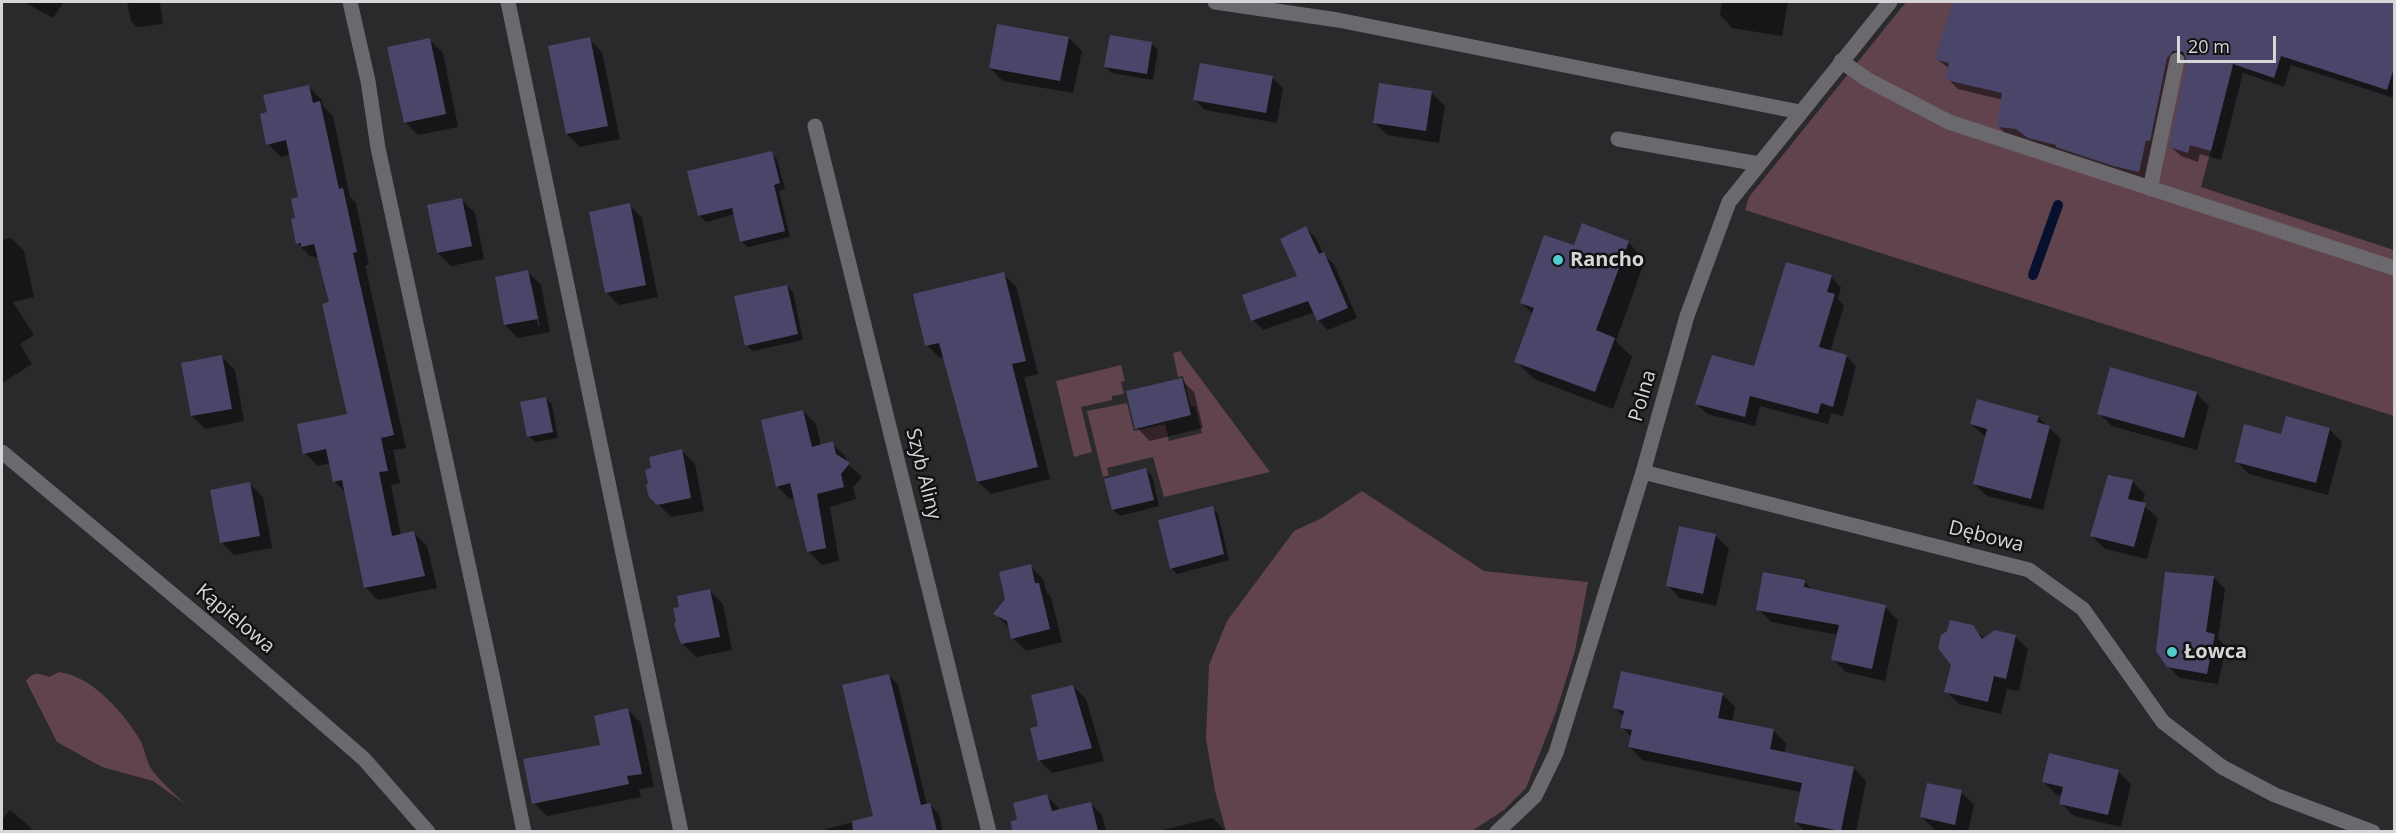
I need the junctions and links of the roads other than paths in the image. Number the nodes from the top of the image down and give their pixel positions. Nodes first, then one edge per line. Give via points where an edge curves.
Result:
1 (350, 2) edge
2 (508, 2) edge
3 (1215, 2) edge
4 (1890, 2) edge
5 (2177, 60) dead end
6 (1841, 61) junction
7 (1800, 112) junction
8 (815, 126) dead end
9 (1618, 139) dead end
10 (1759, 164) junction
11 (2150, 189) junction
12 (2394, 268) edge
13 (2, 452) edge
14 (1642, 472) junction
15 (428, 831) edge
16 (524, 831) edge
17 (681, 831) edge
18 (989, 831) edge
19 (1497, 831) edge
20 (2373, 831) edge

1 - 16 street
2 - 17 street
3 - 7 street via 1338,20
4 - 6 street, Polna
5 - 11 street
6 - 7 street, Polna
6 - 11 street via 1868,80 1949,122
7 - 10 street, Polna
8 - 18 street, Szyb Aliny
9 - 10 street
10 - 14 street, Polna via 1729,202 1687,316
11 - 12 street
13 - 15 street, Kąpielowa via 364,759
14 - 19 street, Polna via 1556,753 1535,796
14 - 20 street, Dębowa via 2030,570 2083,609 2163,722 2222,767 2275,795

